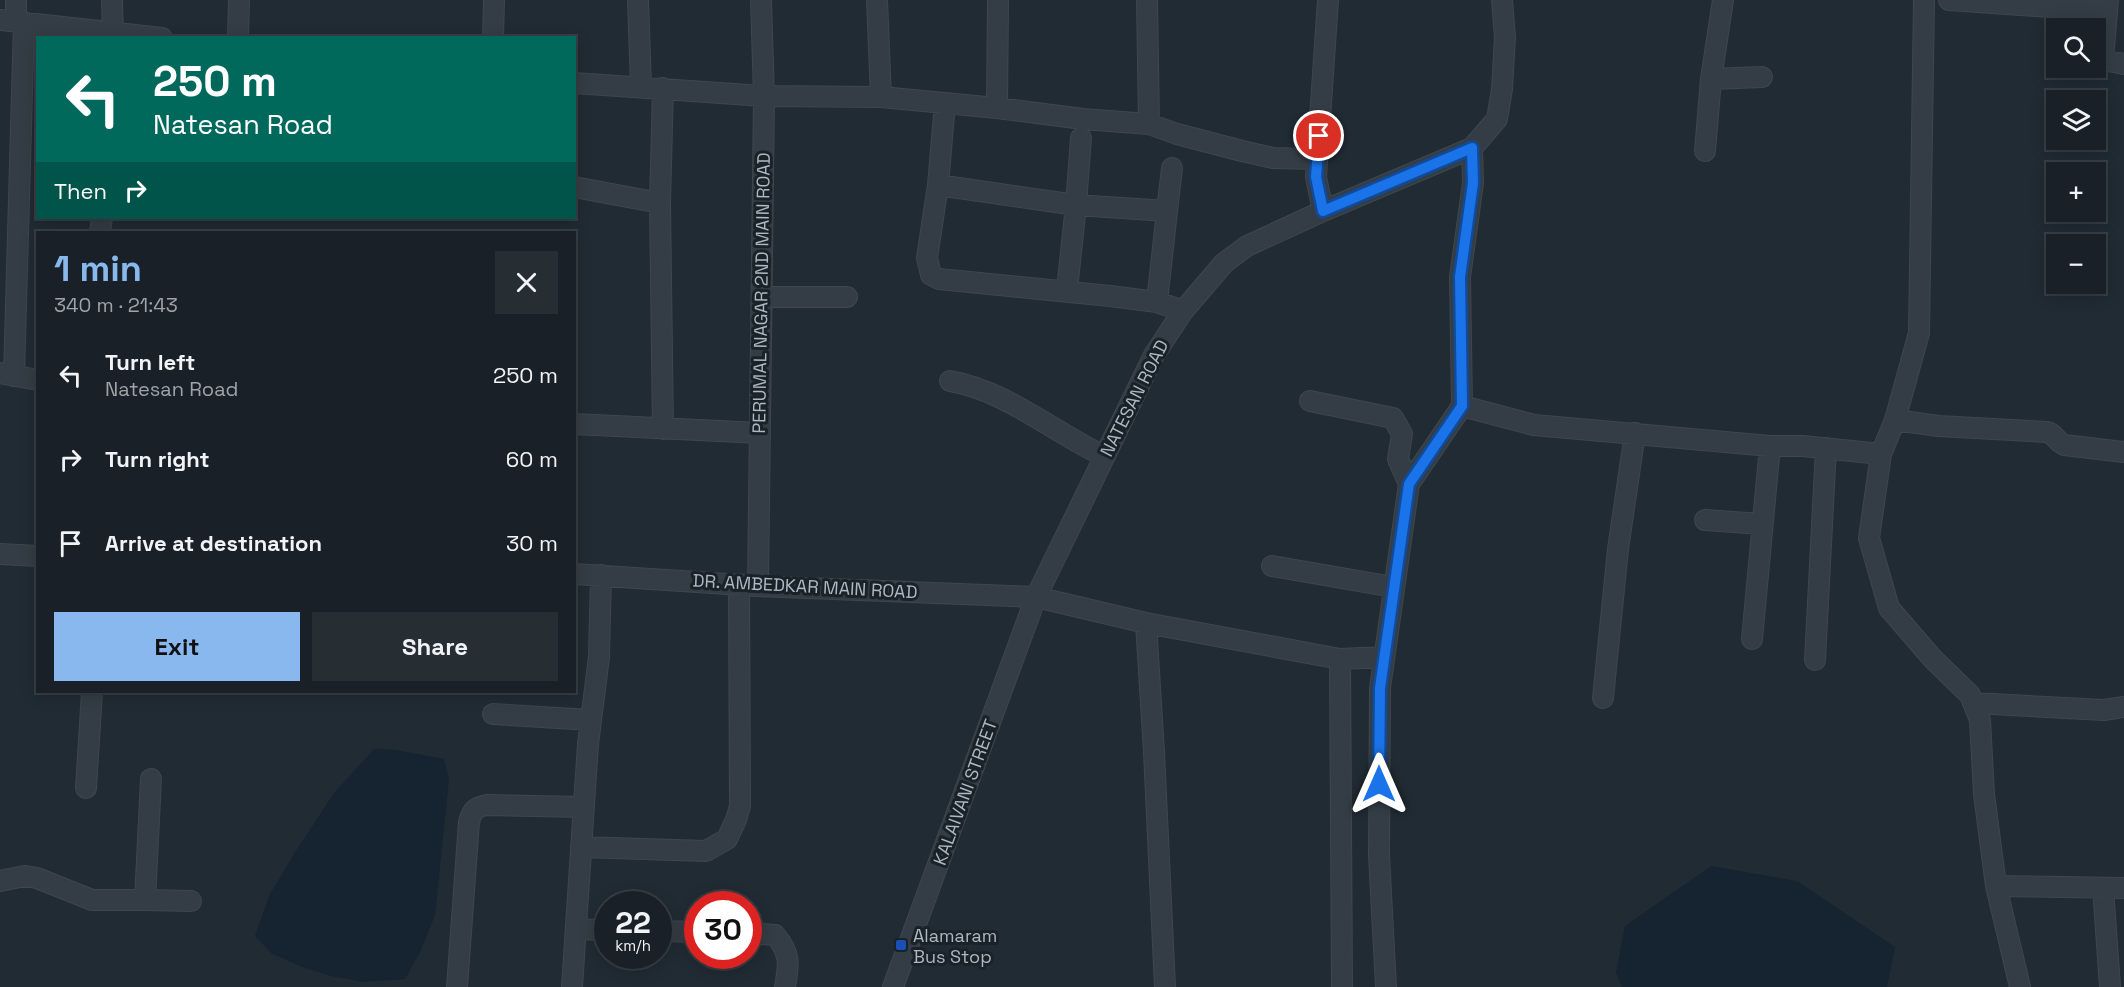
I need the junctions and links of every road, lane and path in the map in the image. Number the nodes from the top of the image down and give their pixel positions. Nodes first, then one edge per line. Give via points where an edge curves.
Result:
1 (16, 0) edge
2 (112, 0) edge
3 (239, 0) edge
4 (494, 0) edge
5 (638, 0) edge
6 (761, 0) edge
7 (877, 0) edge
8 (998, 0) edge
9 (1147, 0) edge
10 (1328, 0) edge
11 (1502, 0) edge
12 (1723, 0) edge
13 (1924, 0) edge
14 (1949, 0) edge
15 (2107, 6) edge
16 (13, 21) edge
17 (113, 35) edge
18 (129, 36) edge
19 (238, 36) edge
20 (493, 36) edge
21 (2124, 64) edge
22 (1762, 77) dead end
23 (1711, 79) junction
24 (576, 83) edge
25 (641, 87) junction
26 (663, 88) junction
27 (764, 96) junction
28 (881, 97) junction
29 (945, 103) junction
30 (998, 108) junction
31 (1149, 124) junction
32 (1081, 138) dead end
33 (1472, 148) junction
34 (1705, 151) dead end
35 (1317, 159) junction
36 (1172, 168) dead end
37 (938, 185) junction
38 (576, 188) edge
39 (660, 204) junction
40 (1076, 205) junction
41 (1167, 211) junction
42 (1323, 211) junction
43 (8, 250) edge
44 (1067, 290) junction
45 (762, 297) junction
46 (847, 297) dead end
47 (1157, 302) junction
48 (1183, 311) junction
49 (7, 375) edge
50 (36, 380) edge
51 (950, 381) dead end
52 (1310, 400) dead end
53 (1462, 406) junction
54 (1895, 420) junction
55 (576, 424) edge
56 (663, 429) junction
57 (760, 433) junction
58 (1635, 433) junction
59 (1770, 446) junction
60 (1826, 448) junction
61 (2124, 452) edge
62 (1881, 454) junction
63 (1104, 456) junction
64 (1409, 484) junction
65 (1705, 520) dead end
66 (1762, 524) junction
67 (0, 554) edge
68 (36, 556) edge
69 (1272, 566) dead end
70 (576, 574) edge
71 (601, 575) junction
72 (748, 585) junction
73 (1393, 587) junction
74 (1036, 597) junction
75 (1146, 623) junction
76 (1752, 639) dead end
77 (1384, 657) junction
78 (1340, 659) junction
79 (1815, 660) dead end
80 (92, 693) edge
81 (1603, 698) dead end
82 (1973, 703) junction
83 (2124, 707) edge
84 (493, 714) dead end
85 (591, 720) junction
86 (151, 779) dead end
87 (86, 788) dead end
88 (583, 807) junction
89 (581, 847) junction
90 (0, 881) edge
91 (1996, 886) junction
92 (2103, 888) junction
93 (2124, 888) edge
94 (145, 900) junction
95 (191, 901) dead end
96 (576, 929) junction
97 (594, 930) edge
98 (762, 934) edge
99 (457, 987) edge
100 (572, 987) edge
101 (785, 987) edge
102 (893, 987) edge
103 (1165, 987) edge
104 (1342, 987) edge
105 (1386, 987) edge
106 (2020, 987) edge
107 (2110, 987) edge

1 - 16 street
2 - 17 street
3 - 19 street
4 - 20 street
5 - 25 street
6 - 27 street, PERUMAL NAGAR 2ND MAIN ROAD
7 - 28 street
8 - 30 street
9 - 31 street
10 - 35 street
11 - 33 street via 1505,37 1497,119
12 - 23 street
13 - 54 street via 1920,333
14 - 15 street
15 - 21 street via 2103,60
16 - 17 street
16 - 43 street
17 - 18 street
22 - 23 street
23 - 34 street
24 - 25 street
25 - 26 street
26 - 27 street
26 - 39 street
27 - 28 street
27 - 45 street, PERUMAL NAGAR 2ND MAIN ROAD
28 - 29 street
29 - 30 street
29 - 37 street
30 - 31 street
31 - 35 street via 1273,158
32 - 40 street
33 - 42 street, NATESAN ROAD
33 - 53 street via 1473,183 1460,277
35 - 42 street via 1316,177
36 - 41 street
37 - 40 street
37 - 44 street via 927,258 931,275 939,279
38 - 39 street
39 - 56 street
40 - 41 street
40 - 44 street
41 - 47 street
42 - 48 street, NATESAN ROAD via 1247,246 1224,262
43 - 49 street
44 - 47 street
45 - 46 street
45 - 57 street, PERUMAL NAGAR 2ND MAIN ROAD
47 - 48 street
48 - 63 street, NATESAN ROAD via 1154,355
49 - 50 street
51 - 63 street via 986,390
52 - 64 street via 1393,418 1402,434 1398,459
53 - 58 street via 1534,425
53 - 64 street
54 - 61 street via 2047,432 2064,445
54 - 62 street
55 - 56 street
56 - 57 street
57 - 72 street, PERUMAL NAGAR 2ND MAIN ROAD
58 - 59 street
58 - 81 street
59 - 60 street
59 - 66 street
60 - 62 street
60 - 79 street
62 - 82 street via 1869,538 1888,608 1970,695
63 - 74 street, NATESAN ROAD
64 - 73 street
65 - 66 street
66 - 76 street
67 - 68 street
69 - 73 street
70 - 71 street, DR. AMBEDKAR MAIN ROAD
71 - 72 street, DR. AMBEDKAR MAIN ROAD
71 - 85 street via 599,657
72 - 74 street, DR. AMBEDKAR MAIN ROAD
72 - 89 street, PERUMAL NAGAR 2ND MAIN ROAD via 740,806 728,839 706,851
73 - 77 street
74 - 75 street, DR. AMBEDKAR MAIN ROAD
74 - 102 street, KALAIVANI STREET
75 - 78 street, DR. AMBEDKAR MAIN ROAD
75 - 103 street
77 - 78 street, DR. AMBEDKAR MAIN ROAD
77 - 105 street via 1380,688 1378,855
78 - 104 street
80 - 87 street
82 - 83 street via 2104,710
82 - 91 street via 1980,720 1984,794
84 - 85 street
85 - 88 street
86 - 94 street
88 - 89 street
88 - 99 street via 487,805 472,812
89 - 96 street
90 - 94 street via 25,876 92,900
91 - 92 street
91 - 106 street
92 - 93 street
92 - 107 street
94 - 95 street
96 - 97 street
96 - 100 street
98 - 101 street via 775,935 783,945 789,962

